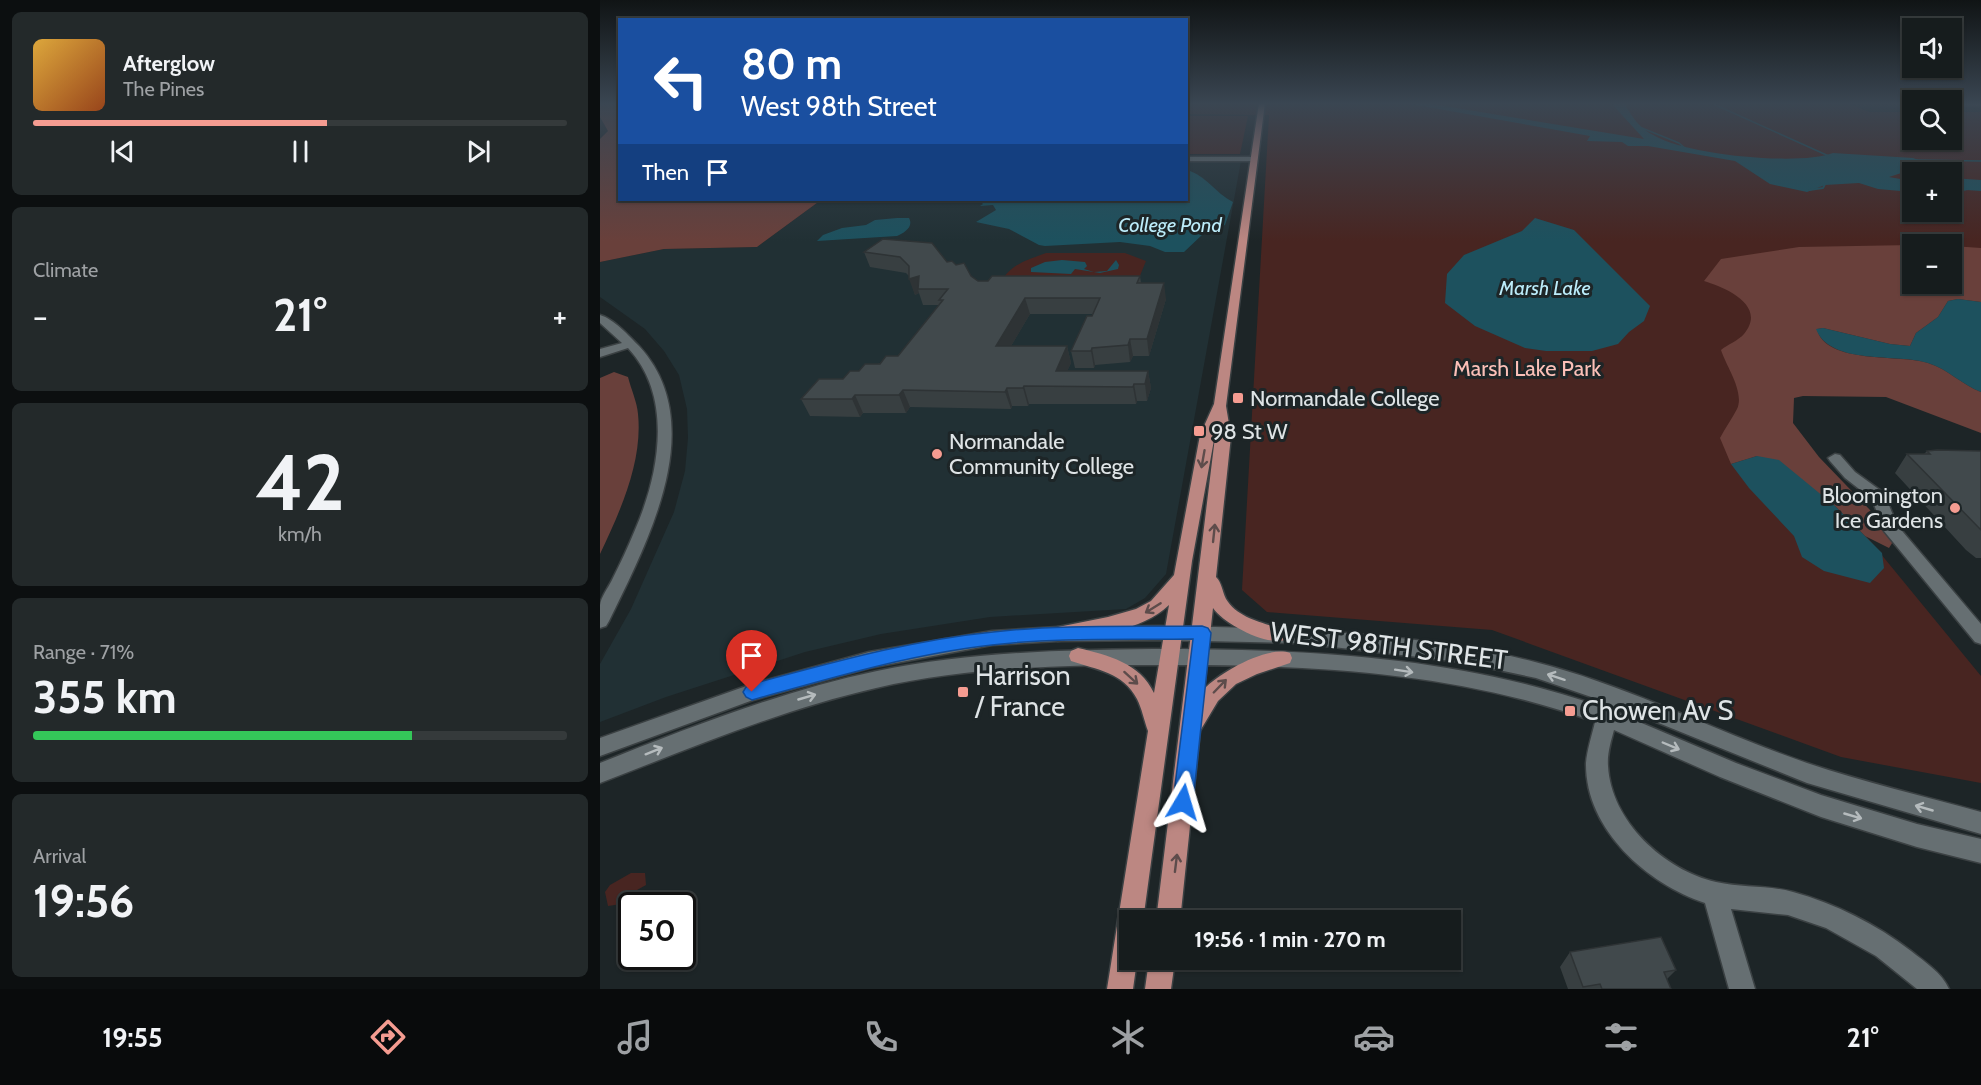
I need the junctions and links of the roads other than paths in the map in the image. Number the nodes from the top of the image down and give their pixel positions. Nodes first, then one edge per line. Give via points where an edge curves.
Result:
1 (1255, 149) edge
2 (1188, 159) edge
3 (1253, 159) junction
4 (600, 318) edge
5 (630, 344) junction
6 (600, 353) edge
7 (1220, 404) junction
8 (1835, 458) dead end
9 (1184, 561) junction
10 (1210, 570) junction
11 (600, 621) edge
12 (1174, 633) junction
13 (1202, 633) junction
14 (1058, 634) junction
15 (1279, 635) junction
16 (1981, 637) edge
17 (1078, 656) junction
18 (1170, 657) junction
19 (1199, 657) junction
20 (1283, 658) junction
21 (1611, 695) junction
22 (1608, 718) junction
23 (1158, 734) junction
24 (1190, 735) junction
25 (600, 747) edge
26 (600, 773) edge
27 (1981, 823) edge
28 (1981, 851) edge
29 (1715, 894) junction
30 (1169, 910) edge
31 (1161, 970) edge
32 (1120, 989) edge
33 (1158, 989) edge
34 (1742, 989) edge
35 (1936, 989) edge

1 - 3 main road
2 - 3 street
3 - 7 main road
4 - 5 street
5 - 6 street
5 - 11 street via 645,361 663,404 662,462 643,531
7 -> 9 main road via 1207,435
10 -> 7 main road via 1224,436
8 - 16 street via 1879,497 1890,527
9 - 12 main road
9 -> 14 main road via 1169,596 1150,610 1128,619
10 - 13 main road
10 - 15 main road via 1214,597 1228,615
12 - 13 street, WEST 98TH STREET
12 - 14 street, WEST 98TH STREET
12 - 18 main road
13 - 15 street, WEST 98TH STREET
13 - 19 main road
14 - 25 street, WEST 98TH STREET via 992,638 869,660 752,692
21 -> 15 street, WEST 98TH STREET via 1536,670 1461,654
17 - 18 street, WEST 98TH STREET
17 -> 23 main road via 1110,663 1136,681 1152,707
26 -> 17 street, WEST 98TH STREET via 757,712 839,688 1001,660
18 - 19 street, WEST 98TH STREET
18 - 23 main road
19 - 20 street, WEST 98TH STREET
19 - 24 main road
20 -> 22 street, WEST 98TH STREET via 1498,686
24 -> 20 main road via 1205,704 1225,680 1247,668
21 - 22 street
27 -> 21 street, WEST 98TH STREET via 1807,773
22 -> 28 street, WEST 98TH STREET via 1834,810
22 - 29 street via 1596,762 1608,807 1624,834 1662,869 1682,882
23 - 32 main road
30 -> 24 main road
29 - 34 street
29 - 35 street via 1790,904 1830,917 1872,939
31 - 33 main road

